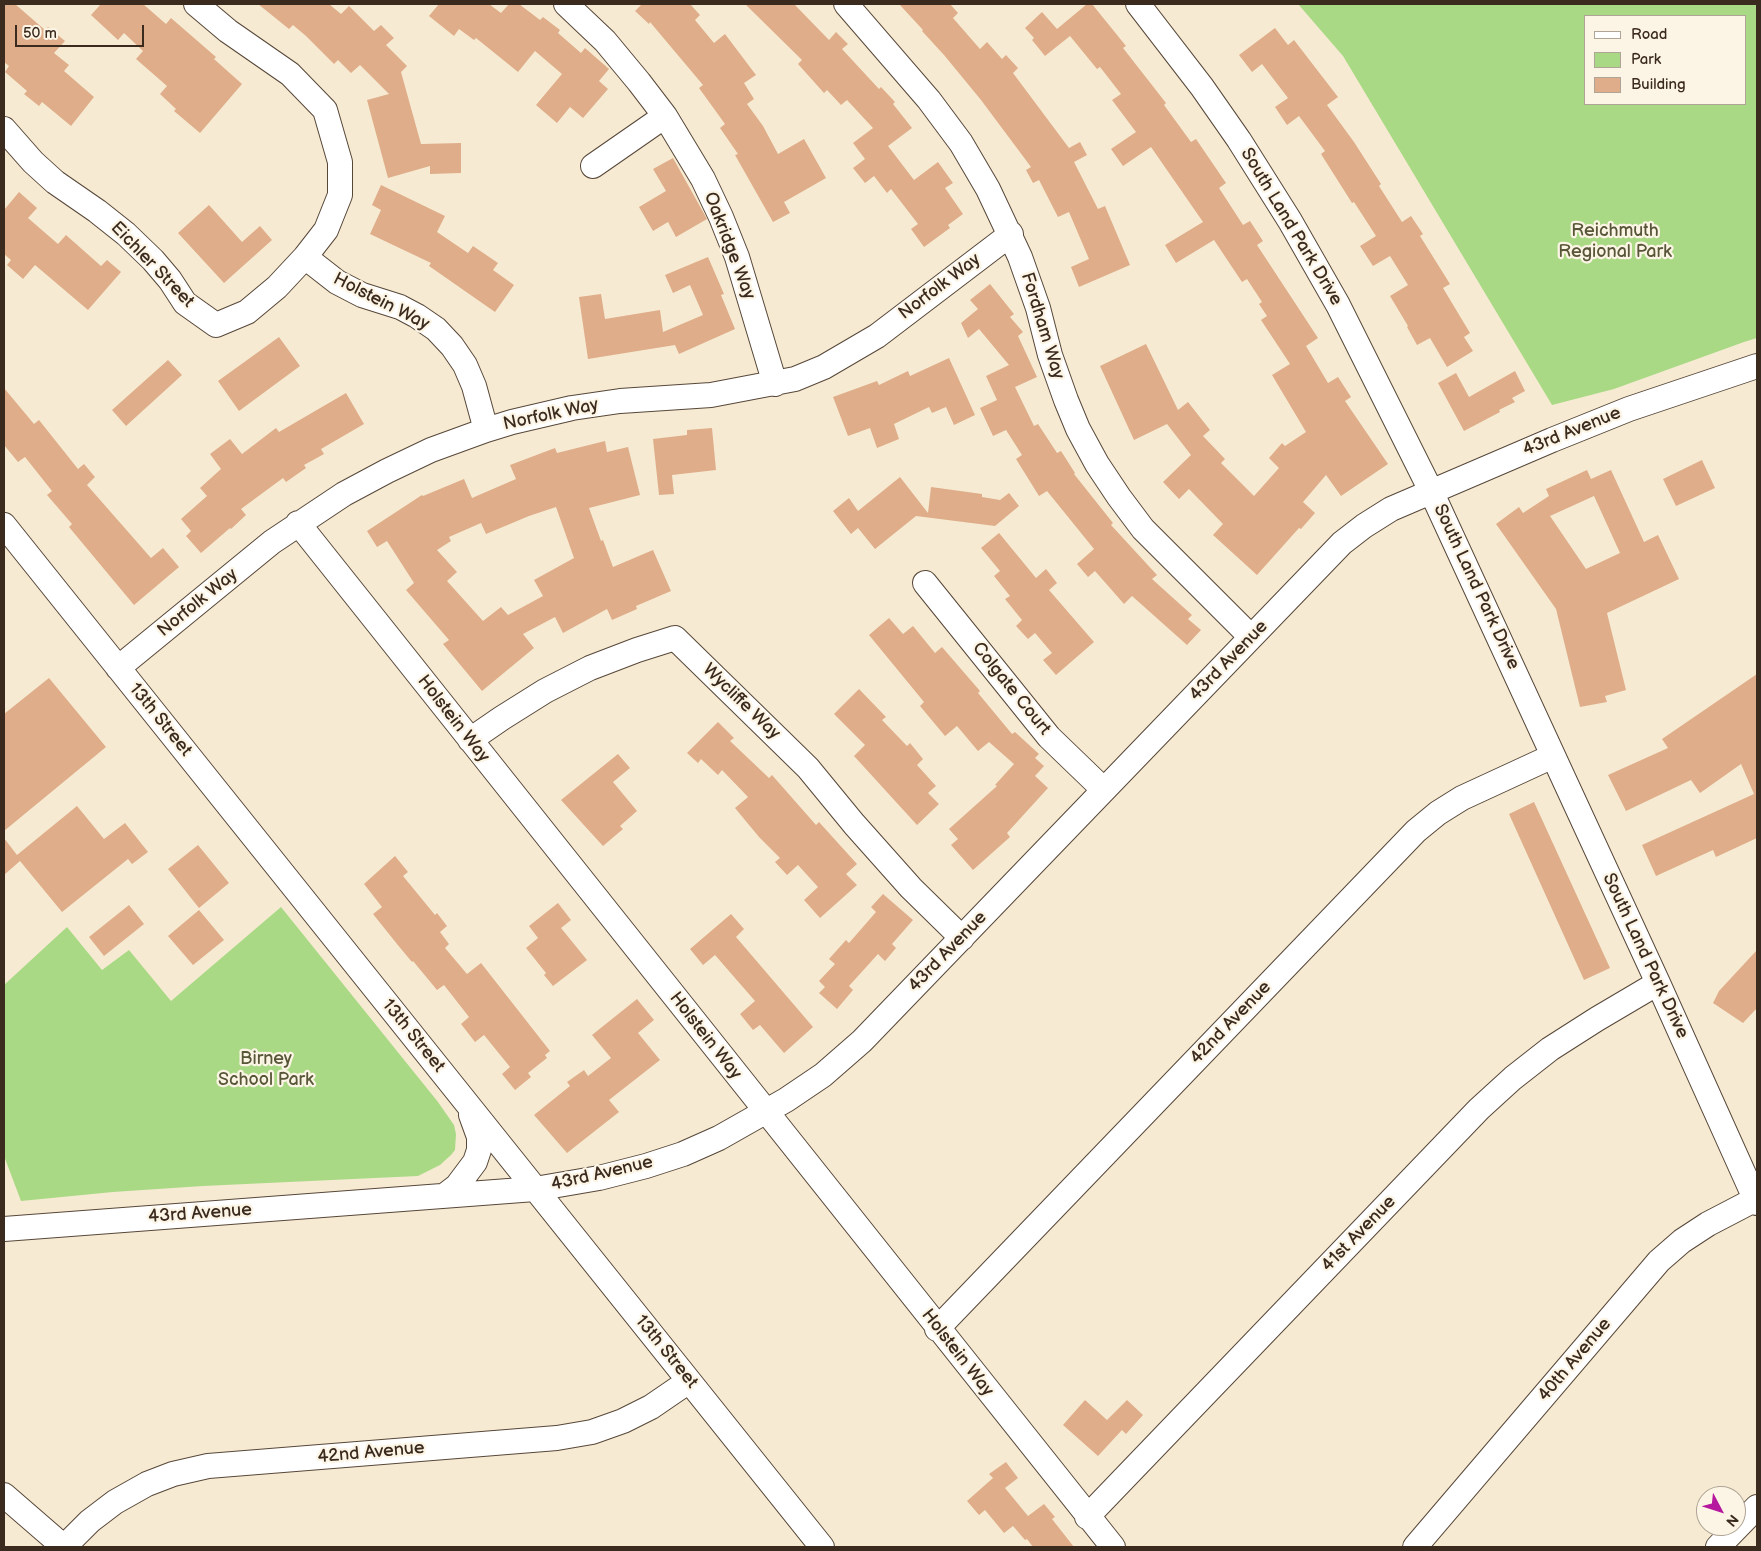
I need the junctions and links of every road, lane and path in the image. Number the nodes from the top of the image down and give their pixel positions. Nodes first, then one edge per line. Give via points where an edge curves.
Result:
1 (196, 4) edge
2 (566, 4) edge
3 (846, 4) edge
4 (1138, 4) edge
5 (665, 116) junction
6 (4, 129) edge
7 (593, 166) dead end
8 (1010, 234) junction
9 (305, 257) junction
10 (1757, 366) edge
11 (775, 384) junction
12 (486, 430) junction
13 (1431, 491) junction
14 (298, 523) junction
15 (4, 525) edge
16 (926, 583) dead end
17 (1251, 637) junction
18 (118, 668) junction
19 (470, 740) junction
20 (1553, 756) junction
21 (1104, 790) junction
22 (962, 938) junction
23 (1658, 983) junction
24 (467, 1104) junction
25 (766, 1113) junction
26 (535, 1189) junction
27 (444, 1196) junction
28 (1756, 1201) edge
29 (4, 1229) edge
30 (937, 1328) junction
31 (689, 1382) junction
32 (4, 1496) edge
33 (1757, 1507) edge
34 (1087, 1517) junction
35 (64, 1547) edge
36 (822, 1547) edge
37 (1113, 1547) edge
38 (1416, 1547) edge
39 (1718, 1547) edge

1 - 9 street via 228,31 290,74 325,110 340,162 340,195 326,230
2 - 5 street, Oakridge Way via 605,41
3 - 8 street, Fordham Way via 929,100 961,143
4 - 13 street, South Land Park Drive via 1213,102 1290,221 1342,313
5 - 7 street
5 - 11 street, Oakridge Way via 703,179 721,218 737,257
6 - 9 street, Eichler Street via 55,182 126,234 153,260 185,303 216,325 247,312 277,287
8 - 11 street, Norfolk Way via 852,352 824,367
8 - 17 street, Fordham Way via 1038,308 1066,400 1097,464 1143,529
9 - 12 street, Holstein Way via 337,282 362,295 400,307 436,329 465,365
10 - 13 street, 43rd Avenue via 1629,409
11 - 12 street, Norfolk Way via 711,395 572,408
12 - 14 street, Norfolk Way via 387,470
13 - 17 street, 43rd Avenue via 1391,508 1342,543
13 - 20 street, South Land Park Drive
14 - 18 street, Norfolk Way
14 - 19 street, Holstein Way
15 - 18 street, 13th Street
16 - 21 street, Colgate Court via 1049,737
17 - 21 street, 43rd Avenue
18 - 24 street, 13th Street
19 - 22 street, Wycliffe Way via 575,676 675,638 802,762 904,880
19 - 25 street, Holstein Way
20 - 23 street, South Land Park Drive
20 - 30 street, 42nd Avenue via 1462,798 1416,831
21 - 22 street, 43rd Avenue
22 - 25 street, 43rd Avenue via 823,1075
23 - 28 street, South Land Park Drive
23 - 34 street, 41st Avenue via 1550,1049 1479,1108
24 - 26 street, 13th Street
24 - 27 street via 479,1137 479,1150 468,1174
25 - 26 street, 43rd Avenue via 683,1154 600,1178
25 - 30 street, Holstein Way
26 - 27 street, 43rd Avenue
26 - 31 street, 13th Street
27 - 29 street, 43rd Avenue
28 - 38 street, 40th Avenue via 1708,1224 1659,1262
30 - 34 street, Holstein Way
31 - 35 street, 42nd Avenue via 623,1422 583,1433 547,1439 208,1466 173,1474 115,1502
31 - 36 street, 13th Street
32 - 35 street
33 - 39 street
34 - 37 street, Holstein Way

